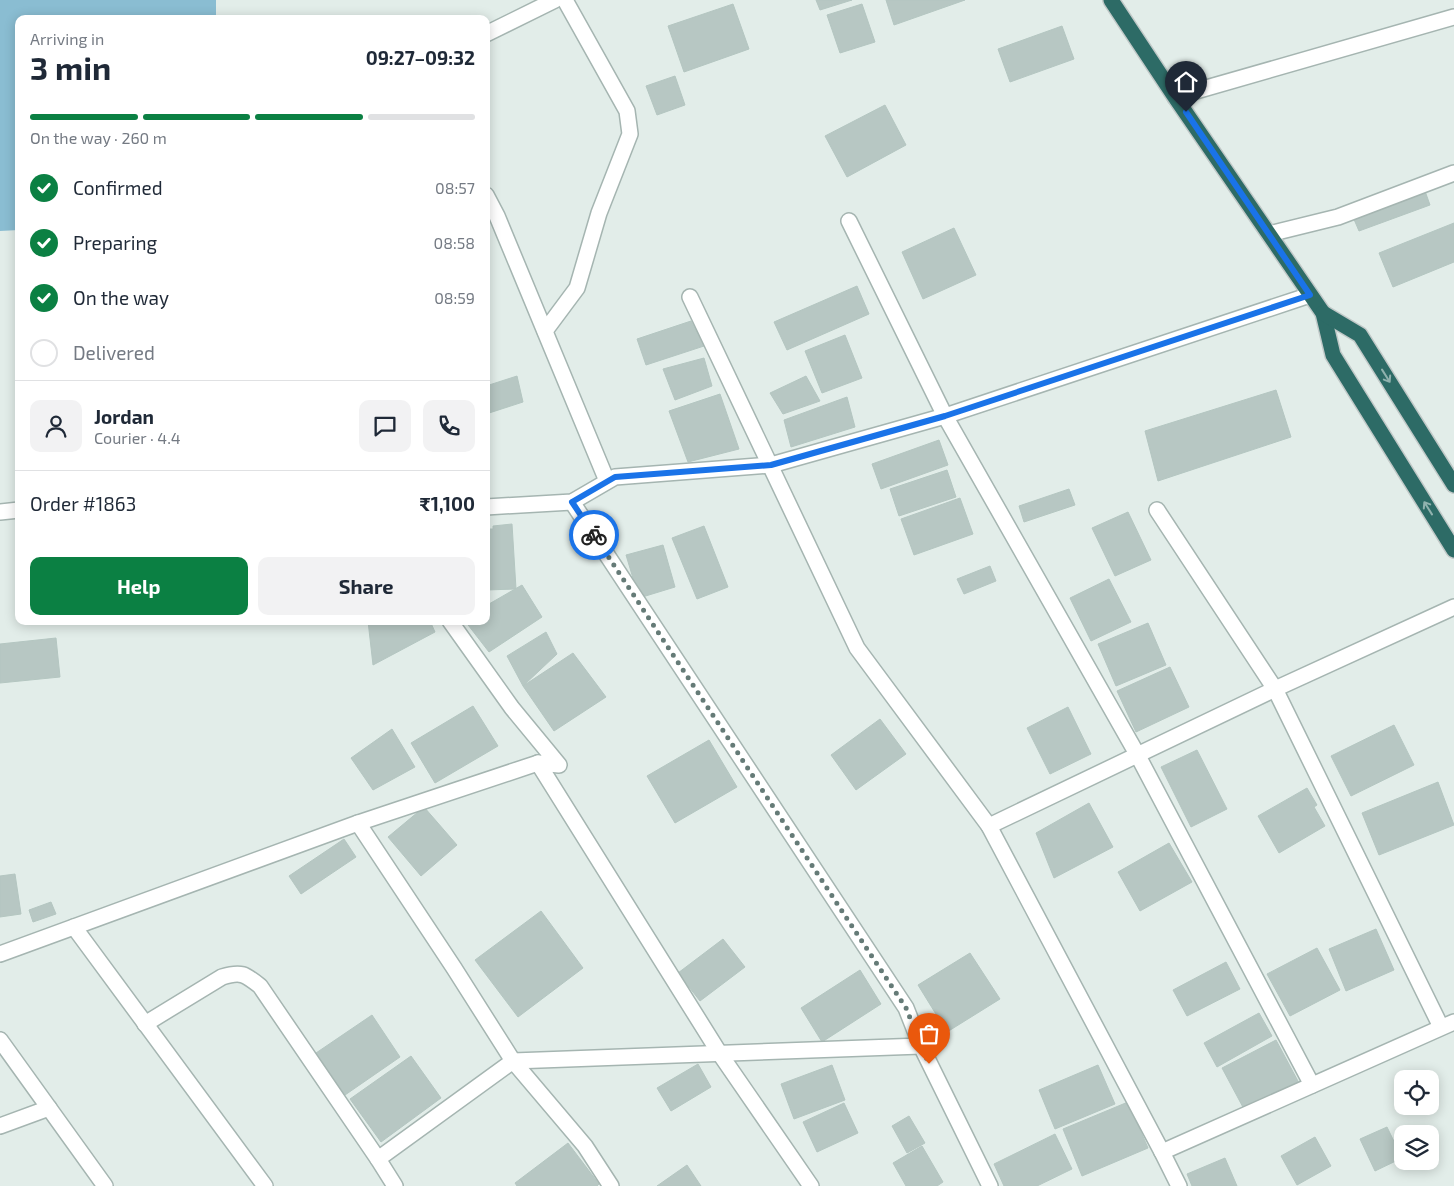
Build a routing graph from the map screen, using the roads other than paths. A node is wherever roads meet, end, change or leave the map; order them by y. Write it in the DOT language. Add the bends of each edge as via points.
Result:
graph roads {
  1 [pos="555,0"];
  2 [pos="564,0"];
  3 [pos="1112,0"];
  4 [pos="1454,17"];
  5 [pos="490,32"];
  6 [pos="1176,97"];
  7 [pos="1454,173"];
  8 [pos="490,203"];
  9 [pos="849,222"];
  10 [pos="1269,234"];
  11 [pos="1310,295"];
  12 [pos="690,298"];
  13 [pos="1323,313"];
  14 [pos="545,330"];
  15 [pos="945,416"];
  16 [pos="771,465"];
  17 [pos="1452,476"];
  18 [pos="607,481"];
  19 [pos="572,502"];
  20 [pos="490,507"];
  21 [pos="15,510"];
  22 [pos="1157,510"];
  23 [pos="0,512"];
  24 [pos="1454,550"];
  25 [pos="1454,607"];
  26 [pos="453,625"];
  27 [pos="1275,689"];
  28 [pos="1137,754"];
  29 [pos="538,763"];
  30 [pos="358,823"];
  31 [pos="989,826"];
  32 [pos="74,927"];
  33 [pos="0,954"];
  34 [pos="146,1024"];
  35 [pos="1448,1024"];
  36 [pos="0,1040"];
  37 [pos="920,1046"];
  38 [pos="720,1054"];
  39 [pos="513,1061"];
  40 [pos="1312,1085"];
  41 [pos="49,1108"];
  42 [pos="0,1126"];
  43 [pos="1162,1152"];
  44 [pos="378,1159"];
  45 [pos="106,1186"];
  46 [pos="265,1186"];
  47 [pos="396,1186"];
  48 [pos="611,1186"];
  49 [pos="811,1186"];
  50 [pos="990,1186"];
  51 [pos="1179,1186"];
  1 -- 5 [label="street"];
  2 -- 14 [label="street" via="627,112 630,134 599,212 577,288"];
  3 -- 6 [label="highway"];
  4 -- 6 [label="street"];
  6 -- 10 [label="highway"];
  7 -- 10 [label="street" via="1338,217"];
  8 -- 14 [label="street"];
  9 -- 15 [label="street"];
  10 -- 11 [label="highway"];
  11 -- 13 [label="highway"];
  11 -- 15 [label="street"];
  12 -- 16 [label="street"];
  13 -- 17 [label="highway, one-way" via="1360,335"];
  24 -- 13 [label="highway, one-way" via="1333,355"];
  14 -- 18 [label="street"];
  15 -- 16 [label="street"];
  15 -- 28 [label="street"];
  16 -- 18 [label="street" via="615,477"];
  16 -- 31 [label="street" via="857,648"];
  18 -- 19 [label="street"];
  19 -- 20 [label="street"];
  19 -- 37 [label="street" via="906,1008"];
  21 -- 23 [label="street"];
  22 -- 27 [label="street"];
  25 -- 27 [label="street"];
  26 -- 29 [label="street" via="512,708 559,765"];
  27 -- 28 [label="street"];
  27 -- 35 [label="street"];
  28 -- 31 [label="street"];
  28 -- 40 [label="street"];
  29 -- 30 [label="street"];
  29 -- 38 [label="street"];
  30 -- 32 [label="street"];
  30 -- 39 [label="street"];
  31 -- 43 [label="street"];
  32 -- 33 [label="street"];
  32 -- 34 [label="street"];
  34 -- 44 [label="street" via="222,977 235,973 246,975 260,986"];
  34 -- 46 [label="street"];
  35 -- 40 [label="street"];
  36 -- 41 [label="street"];
  37 -- 38 [label="street"];
  37 -- 50 [label="street"];
  38 -- 39 [label="street"];
  38 -- 49 [label="street"];
  39 -- 44 [label="street"];
  39 -- 48 [label="street" via="585,1146"];
  40 -- 43 [label="street"];
  41 -- 42 [label="street"];
  41 -- 45 [label="street"];
  43 -- 51 [label="street"];
  44 -- 47 [label="street"];
}
